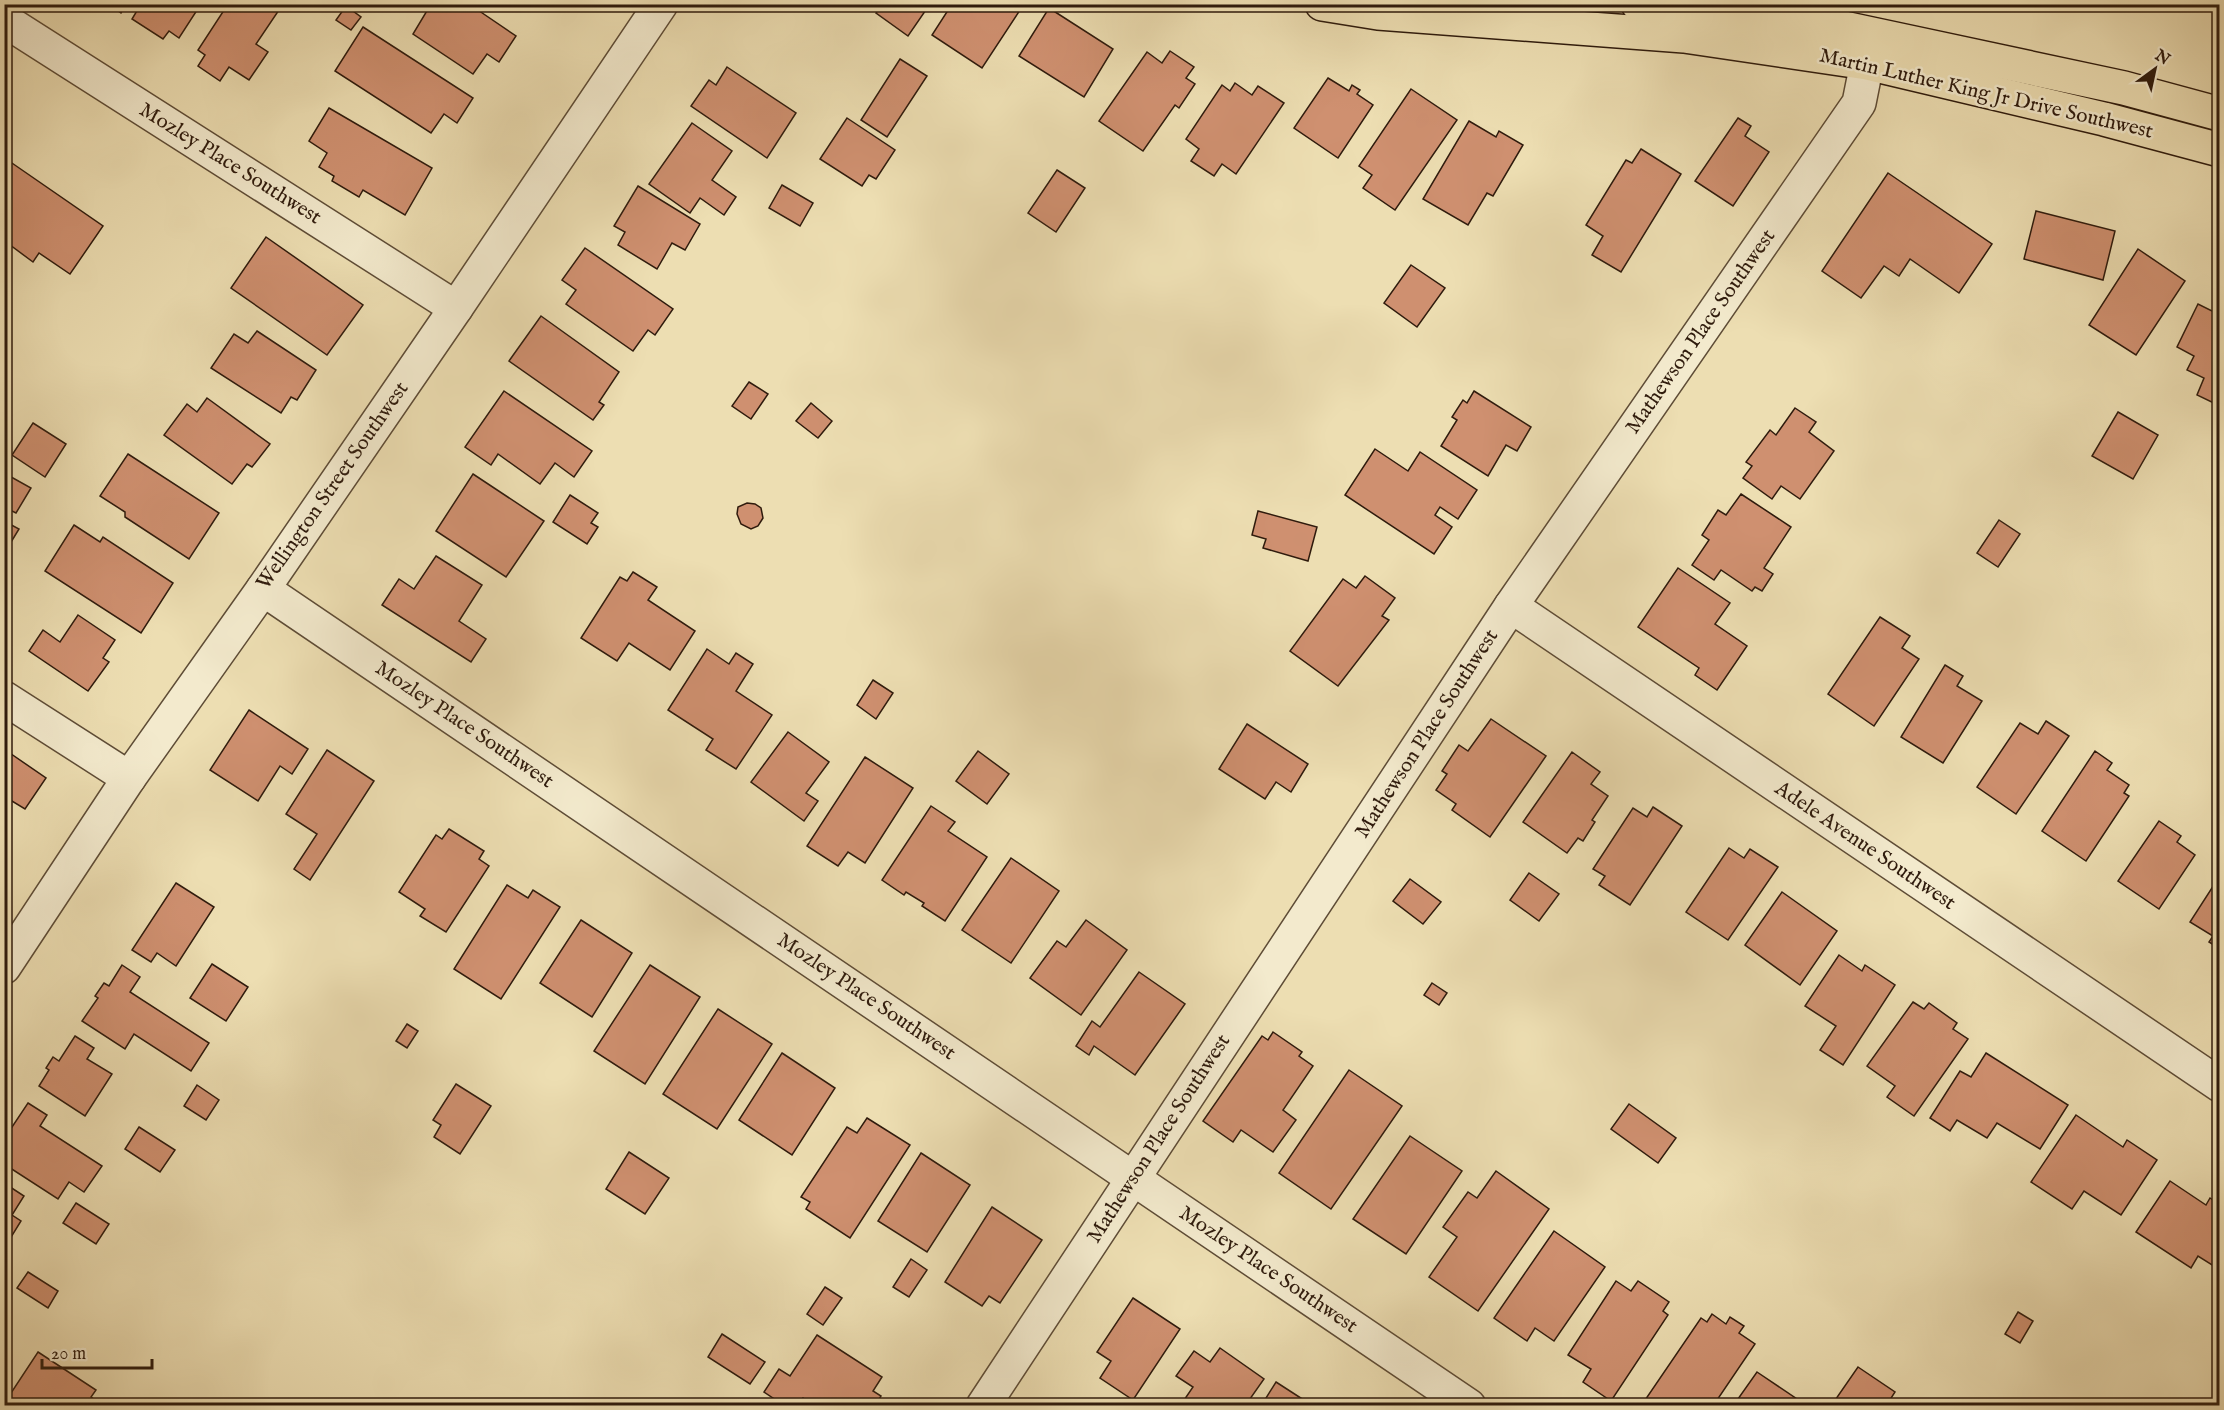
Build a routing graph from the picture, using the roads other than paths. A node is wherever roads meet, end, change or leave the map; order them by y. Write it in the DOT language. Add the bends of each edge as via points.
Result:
graph roads {
  1 [pos="661,4"];
  2 [pos="1322,4"];
  3 [pos="1638,4"];
  4 [pos="4,20"];
  5 [pos="1867,63"];
  6 [pos="2220,114"];
  7 [pos="2220,150"];
  8 [pos="456,308"];
  9 [pos="263,589"];
  10 [pos="1511,606"];
  11 [pos="4,698"];
  12 [pos="129,778"];
  13 [pos="4,968"];
  14 [pos="2220,1085"];
  15 [pos="1133,1178"];
  16 [pos="983,1406"];
  17 [pos="1469,1406"];
  1 -- 8 [label="street, Wellington Street Southwest"];
  2 -- 5 [label="main road, Martin Luther King Jr Drive Southwest" via="1378,13 1684,36"];
  3 -- 6 [label="main road, Martin Luther King Jr Drive Southwest" via="1839,27 2124,88"];
  4 -- 8 [label="street, Mozley Place Southwest"];
  5 -- 7 [label="main road, Martin Luther King Jr Drive Southwest"];
  5 -- 10 [label="street, Mathewson Place Southwest" via="1859,103"];
  8 -- 9 [label="street, Wellington Street Southwest"];
  9 -- 12 [label="street, Wellington Street Southwest"];
  9 -- 15 [label="street, Mozley Place Southwest"];
  10 -- 14 [label="street, Adele Avenue Southwest"];
  10 -- 15 [label="street, Mathewson Place Southwest"];
  11 -- 12 [label="street"];
  12 -- 13 [label="street, Wellington Street Southwest"];
  15 -- 16 [label="street, Mathewson Place Southwest"];
  15 -- 17 [label="street, Mozley Place Southwest"];
}
